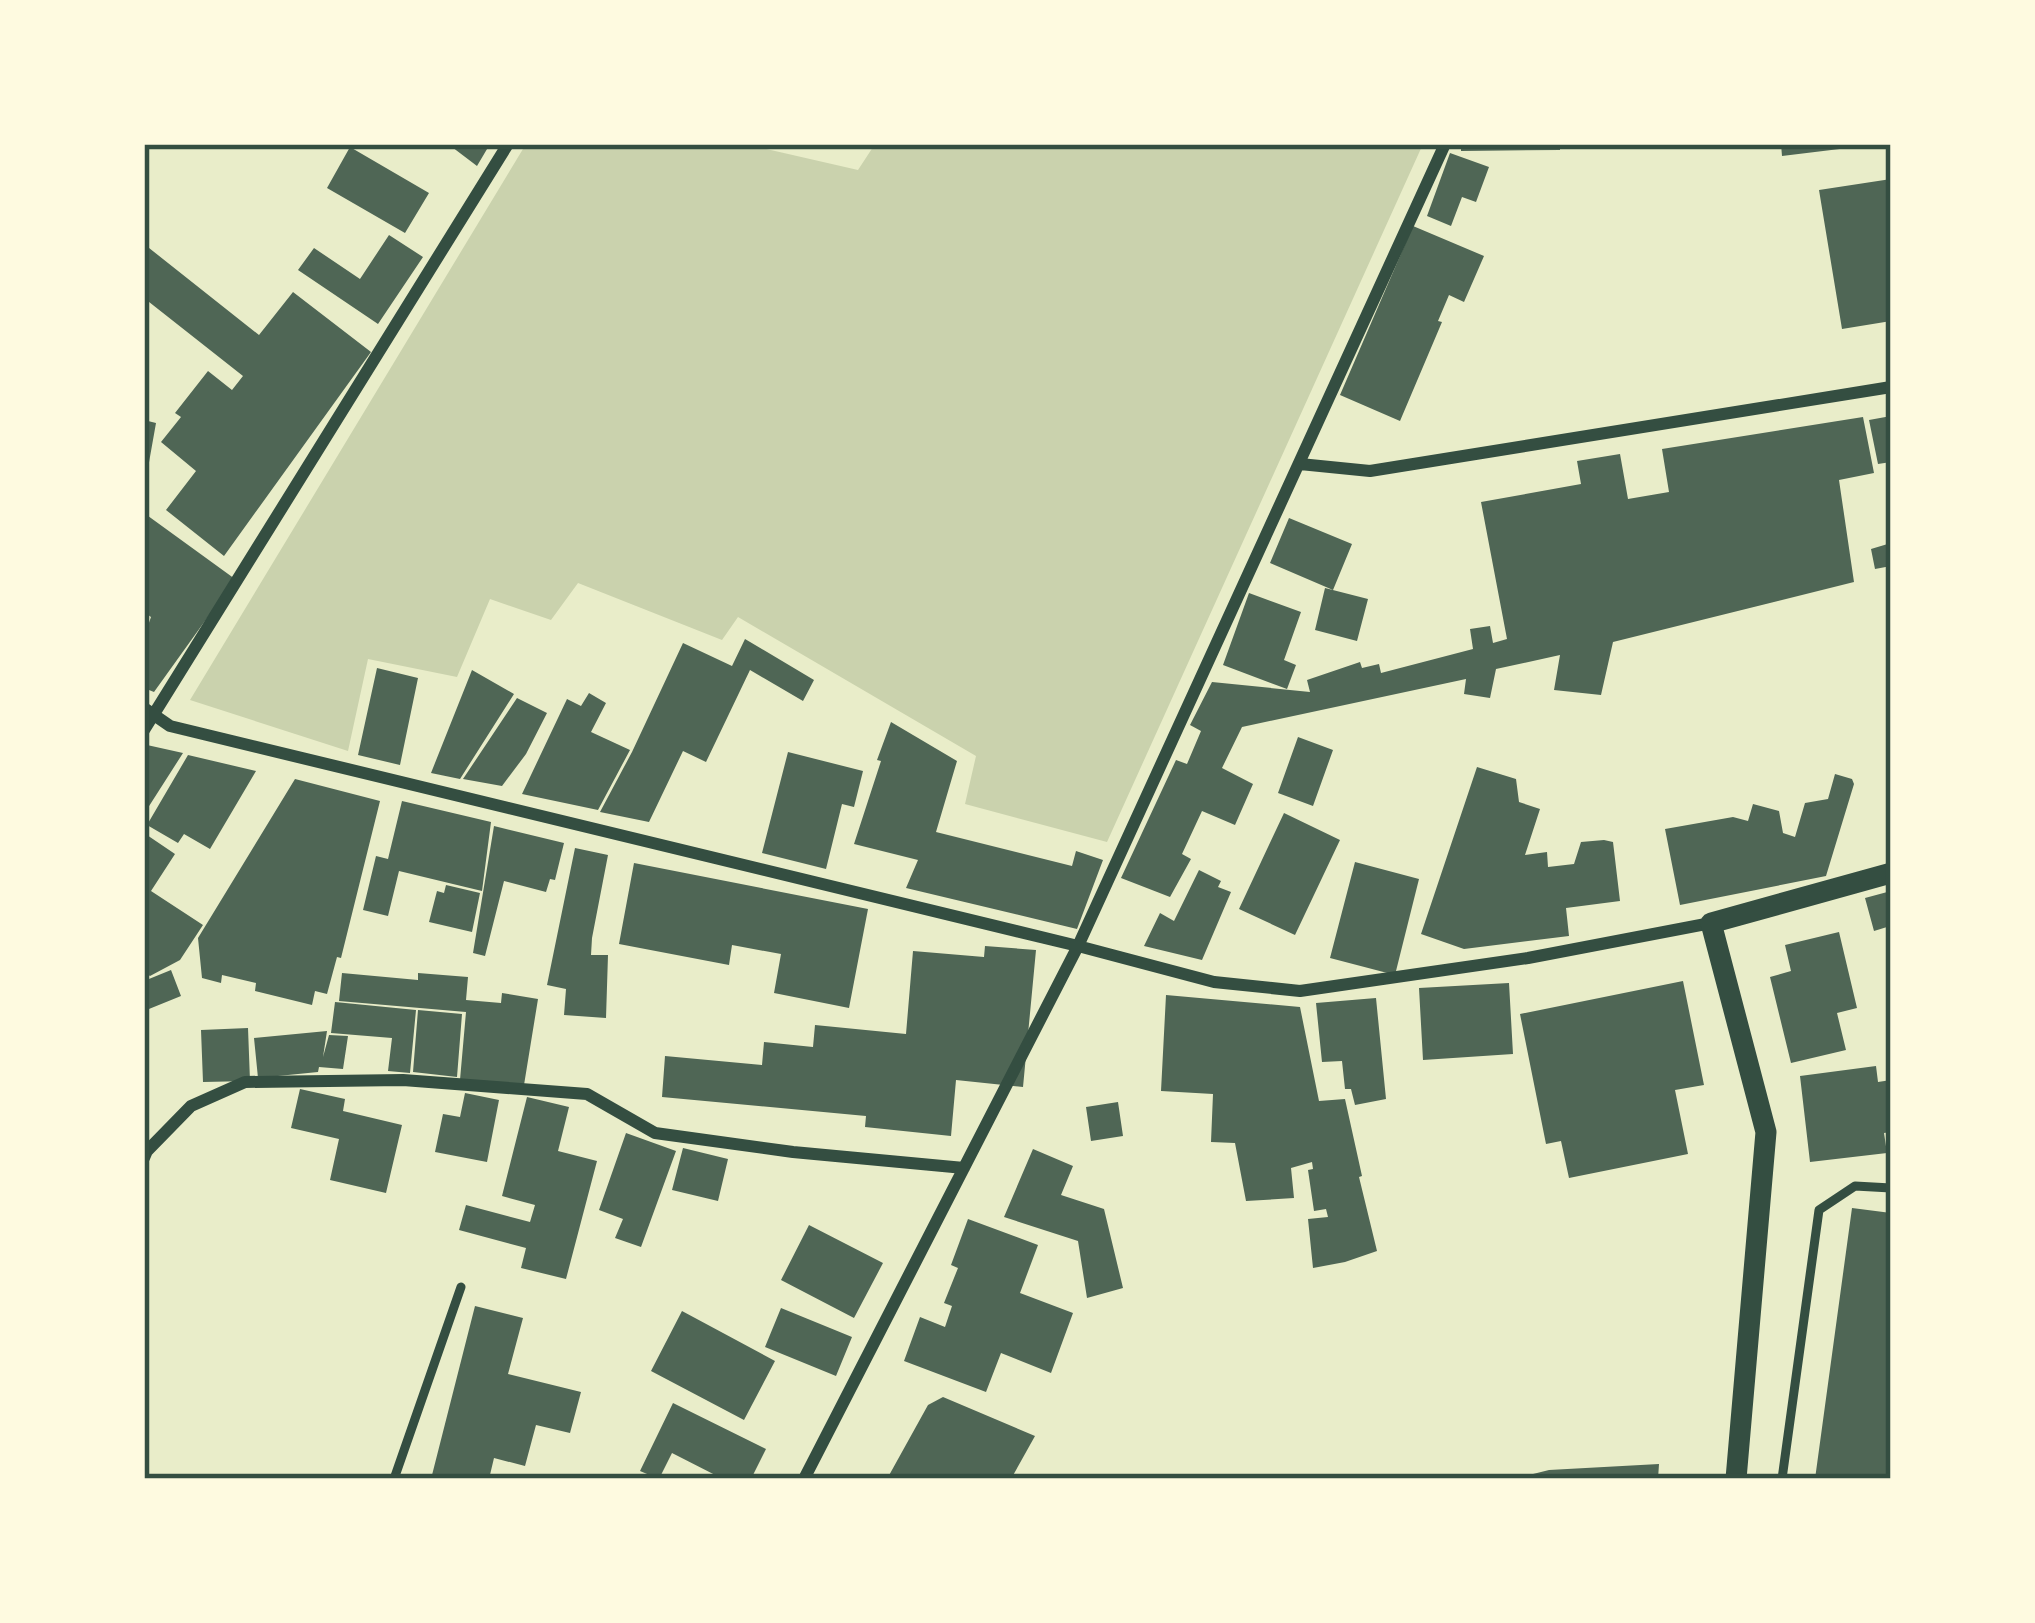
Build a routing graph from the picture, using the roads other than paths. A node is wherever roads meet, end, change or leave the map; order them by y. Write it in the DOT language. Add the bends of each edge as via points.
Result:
graph roads {
  1 [pos="508,144"];
  2 [pos="1444,144"];
  3 [pos="1891,387"];
  4 [pos="1300,464"];
  5 [pos="149,711"];
  6 [pos="144,730"];
  7 [pos="1891,873"];
  8 [pos="1711,922"];
  9 [pos="1078,946"];
  10 [pos="144,1158"];
  11 [pos="964,1168"];
  12 [pos="1891,1188"];
  13 [pos="461,1287"];
  14 [pos="394,1479"];
  15 [pos="804,1479"];
  16 [pos="1736,1479"];
  17 [pos="1782,1479"];
  1 -- 5 [label="street"];
  2 -- 4 [label="street"];
  3 -- 4 [label="street" via="1370,471"];
  4 -- 9 [label="street"];
  5 -- 6 [label="street"];
  5 -- 9 [label="street" via="170,726"];
  7 -- 8 [label="street"];
  8 -- 9 [label="street" via="1300,991 1214,982"];
  8 -- 16 [label="street" via="1766,1132"];
  9 -- 11 [label="street"];
  10 -- 11 [label="street" via="191,1106 245,1082 404,1080 586,1094 656,1133"];
  11 -- 15 [label="street"];
  12 -- 17 [label="lane" via="1855,1186 1819,1210"];
  13 -- 14 [label="lane"];
}
